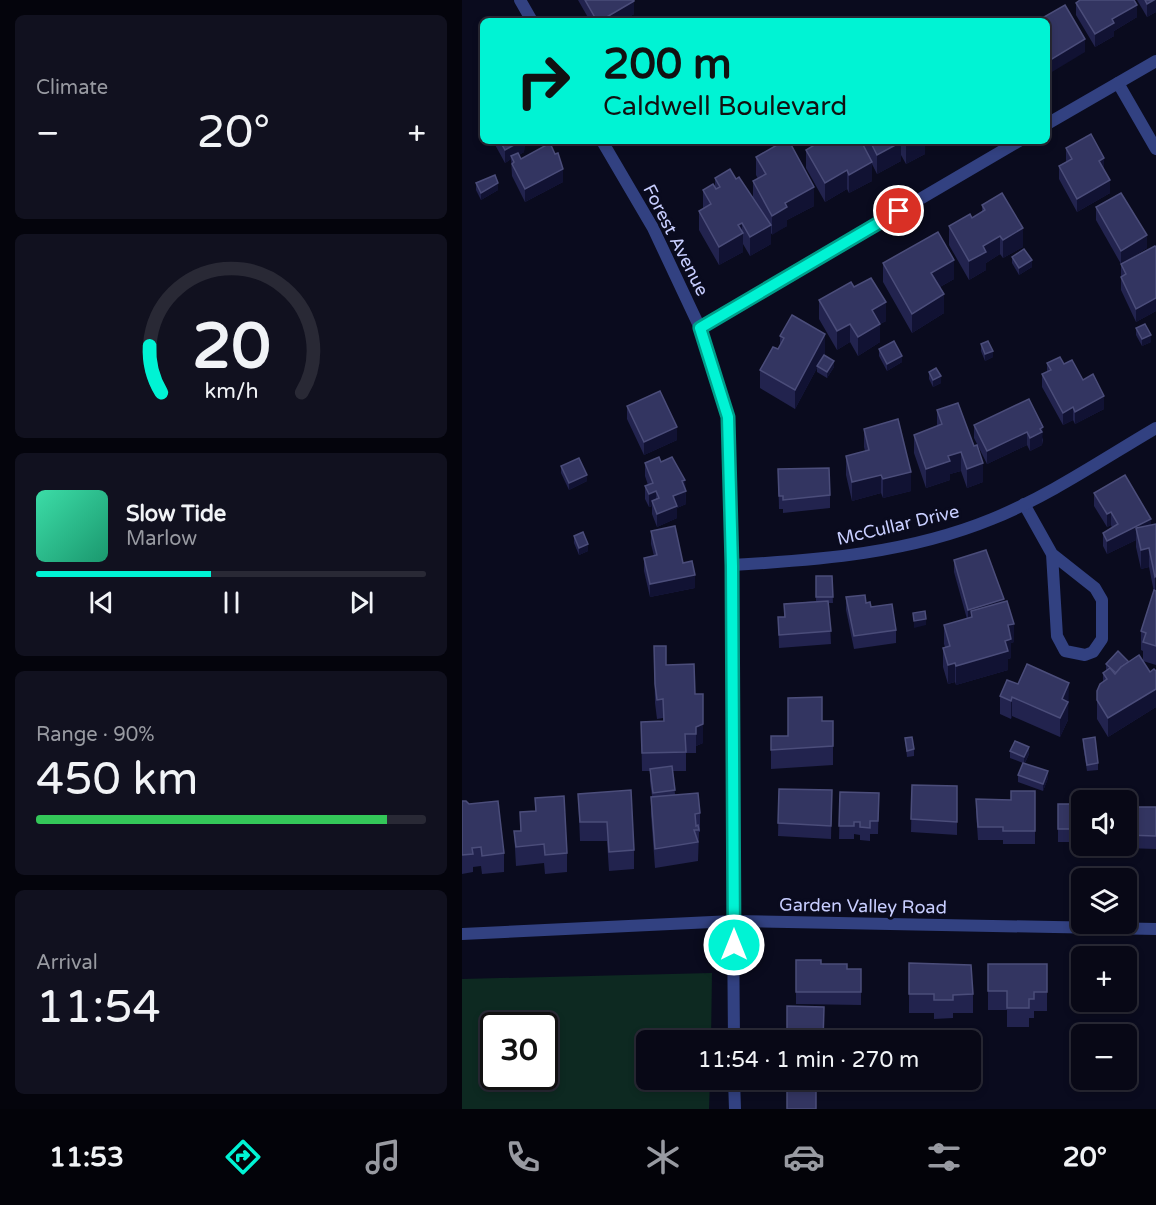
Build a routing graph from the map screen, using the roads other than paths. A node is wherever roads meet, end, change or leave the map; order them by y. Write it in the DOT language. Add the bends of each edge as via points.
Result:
graph roads {
  1 [pos="520,0"];
  2 [pos="530,18"];
  3 [pos="1156,61"];
  4 [pos="1118,83"];
  5 [pos="1050,122"];
  6 [pos="604,144"];
  7 [pos="1013,144"];
  8 [pos="1156,149"];
  9 [pos="700,328"];
  10 [pos="1156,428"];
  11 [pos="1023,504"];
  12 [pos="1052,554"];
  13 [pos="732,566"];
  14 [pos="734,921"];
  15 [pos="1156,929"];
  16 [pos="462,934"];
  17 [pos="734,1030"];
  18 [pos="734,1090"];
  19 [pos="735,1109"];
  1 -- 2 [label="street"];
  3 -- 4 [label="street"];
  4 -- 5 [label="street"];
  4 -- 8 [label="street"];
  6 -- 9 [label="street, Forest Avenue" via="653,228"];
  7 -- 9 [label="street"];
  9 -- 13 [label="street, Forest Avenue" via="728,417"];
  10 -- 11 [label="street, McCullar Drive"];
  11 -- 12 [label="street"];
  11 -- 13 [label="street, McCullar Drive" via="936,538 867,553"];
  12 -- 12 [label="street" via="1095,588 1102,600 1102,639 1085,656 1065,651 1057,636"];
  13 -- 14 [label="street, Forest Avenue"];
  14 -- 15 [label="street, Garden Valley Road"];
  14 -- 16 [label="street, Garden Valley Road"];
  14 -- 17 [label="street, Forest Avenue"];
  18 -- 19 [label="street"];
}
